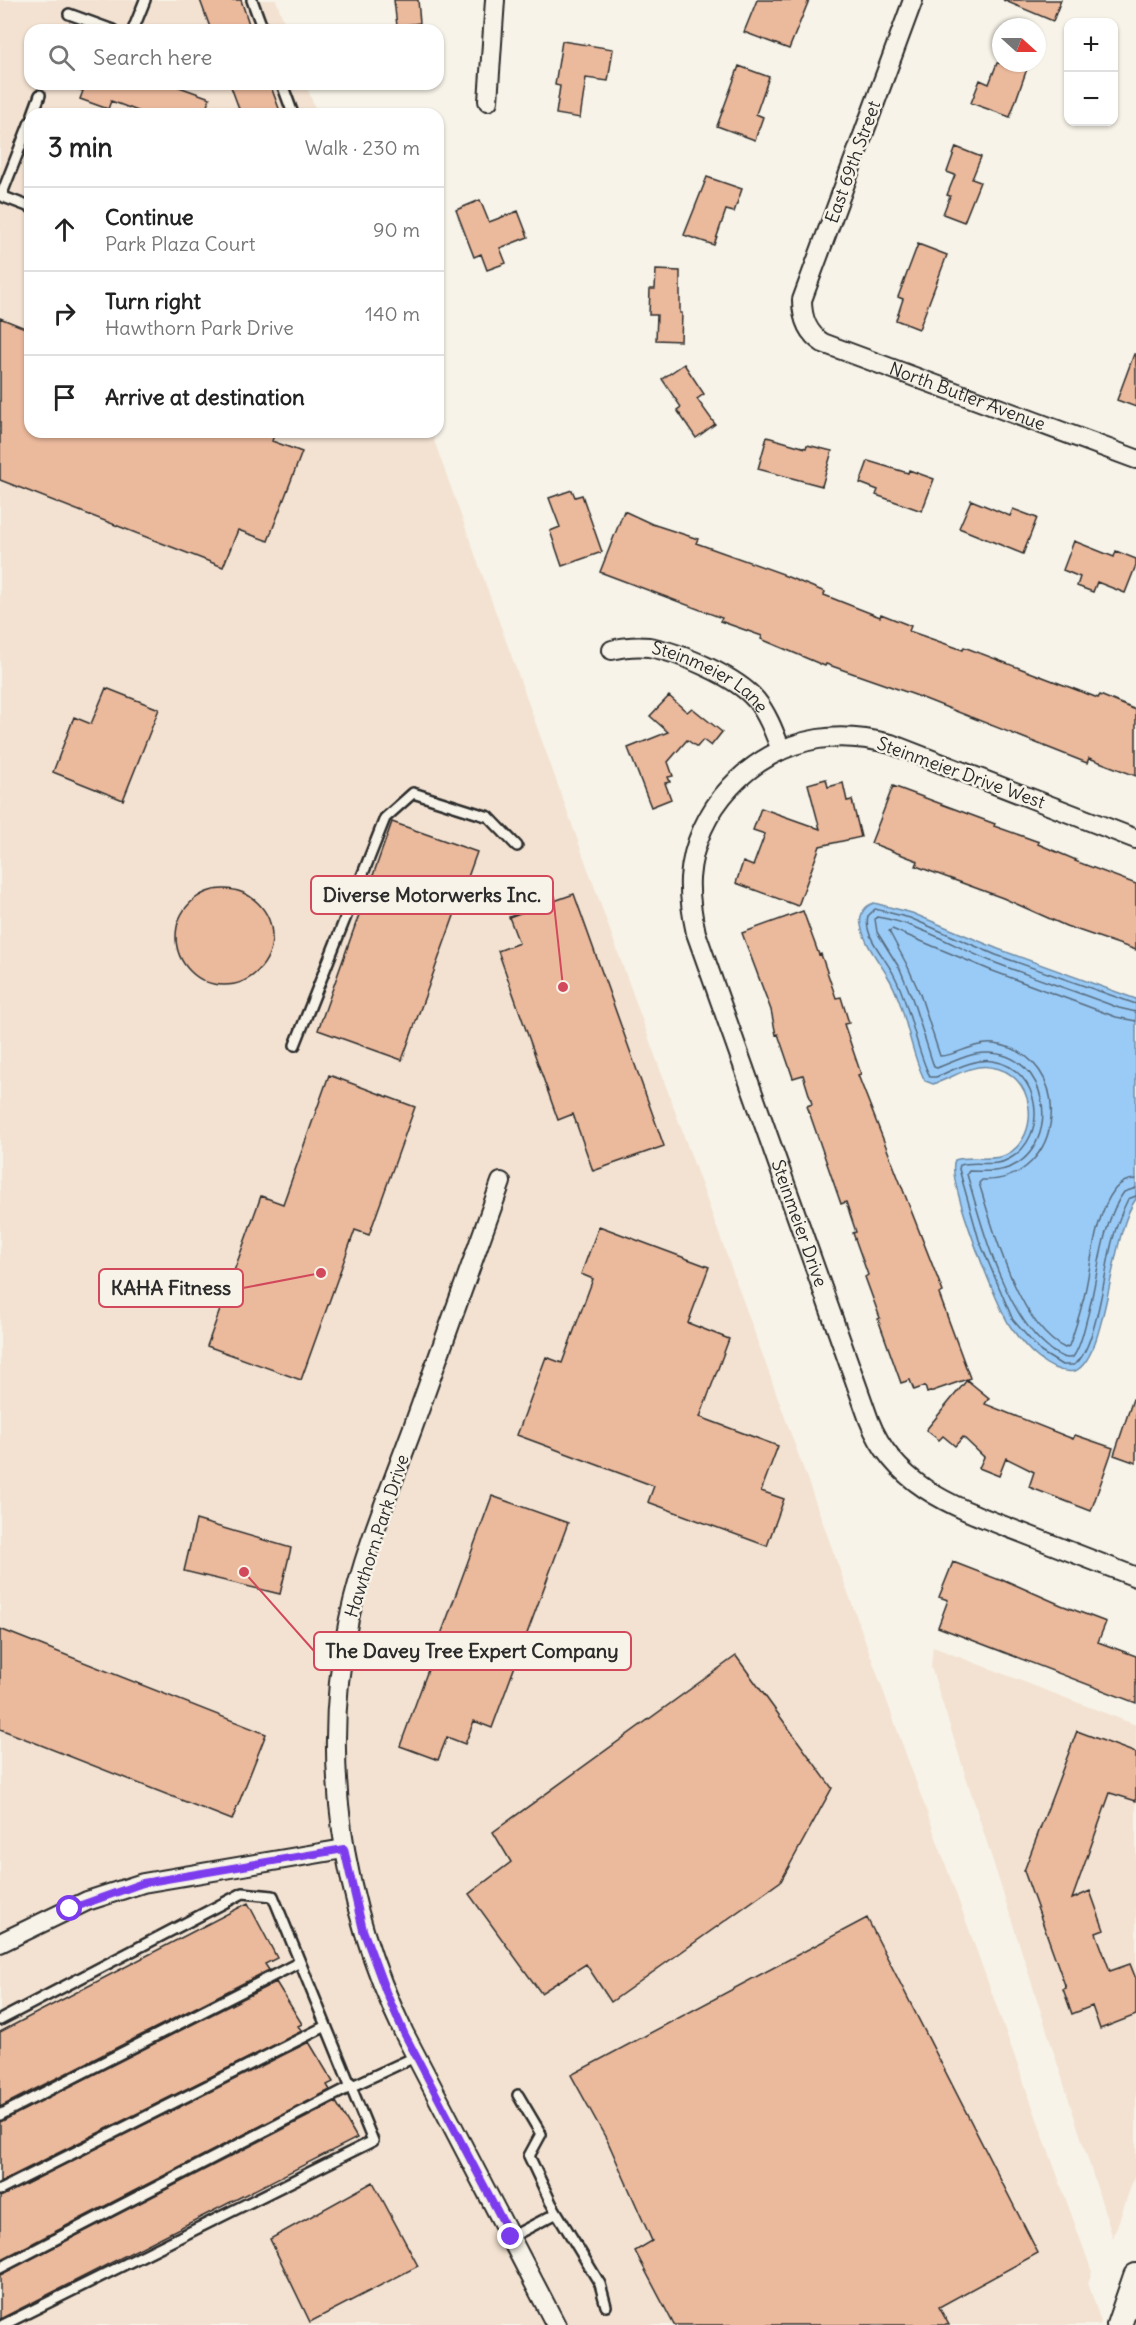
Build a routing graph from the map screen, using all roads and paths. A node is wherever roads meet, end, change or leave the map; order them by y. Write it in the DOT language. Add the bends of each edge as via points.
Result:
graph roads {
  1 [pos="145,0"];
  2 [pos="252,0"];
  3 [pos="495,0"];
  4 [pos="913,0"];
  5 [pos="69,14"];
  6 [pos="96,24"];
  7 [pos="135,24"];
  8 [pos="261,24"];
  9 [pos="284,90"];
  10 [pos="40,95"];
  11 [pos="488,101"];
  12 [pos="35,108"];
  13 [pos="291,108"];
  14 [pos="24,137"];
  15 [pos="24,205"];
  16 [pos="806,324"];
  17 [pos="1136,459"];
  18 [pos="612,650"];
  19 [pos="781,750"];
  20 [pos="1136,839"];
  21 [pos="517,846"];
  22 [pos="295,1045"];
  23 [pos="501,1182"];
  24 [pos="1136,1577"];
  25 [pos="344,1849"];
  26 [pos="0,1943"];
  27 [pos="300,1962"];
  28 [pos="0,2020"];
  29 [pos="326,2026"];
  30 [pos="417,2056"];
  31 [pos="350,2087"];
  32 [pos="518,2095"];
  33 [pos="0,2115"];
  34 [pos="0,2190"];
  35 [pos="557,2213"];
  36 [pos="511,2237"];
  37 [pos="0,2268"];
  38 [pos="1136,2276"];
  39 [pos="606,2306"];
  40 [pos="3,2325"];
  41 [pos="556,2325"];
  42 [pos="1119,2325"];
  1 -- 7 [label="lane"];
  2 -- 8 [label="lane"];
  3 -- 11 [label="street"];
  4 -- 16 [label="street, East 69th Street" via="802,300"];
  5 -- 6 [label="lane"];
  9 -- 13 [label="lane"];
  10 -- 12 [label="lane"];
  14 -- 15 [label="lane" via="1,196"];
  16 -- 17 [label="street, North Butler Avenue" via="823,343"];
  18 -- 19 [label="street, Steinmeier Lane" via="650,648 732,680 767,715"];
  19 -- 20 [label="street, Steinmeier Drive West" via="835,737 891,744"];
  19 -- 24 [label="street, Steinmeier Drive" via="739,777 715,806 698,840 690,877 690,905 696,933 872,1428 899,1467 944,1502"];
  21 -- 22 [label="lane" via="489,817 413,793 385,818"];
  23 -- 25 [label="street, Hawthorn Park Drive" via="373,1537 350,1617 337,1721 336,1787"];
  25 -- 26 [label="street" via="143,1883 87,1901"];
  25 -- 30 [label="street, Hawthorn Park Drive" via="373,1962"];
  27 -- 28 [label="lane" via="273,1896 243,1893"];
  27 -- 29 [label="lane"];
  27 -- 33 [label="lane"];
  29 -- 31 [label="lane"];
  29 -- 34 [label="lane"];
  30 -- 31 [label="lane"];
  30 -- 36 [label="street, Hawthorn Park Drive"];
  31 -- 37 [label="lane"];
  31 -- 40 [label="lane" via="373,2141"];
  32 -- 35 [label="lane" via="541,2134 529,2156"];
  35 -- 36 [label="lane"];
  35 -- 39 [label="lane" via="600,2284"];
  36 -- 41 [label="street, Hawthorn Park Drive"];
  38 -- 42 [label="main road"];
}
